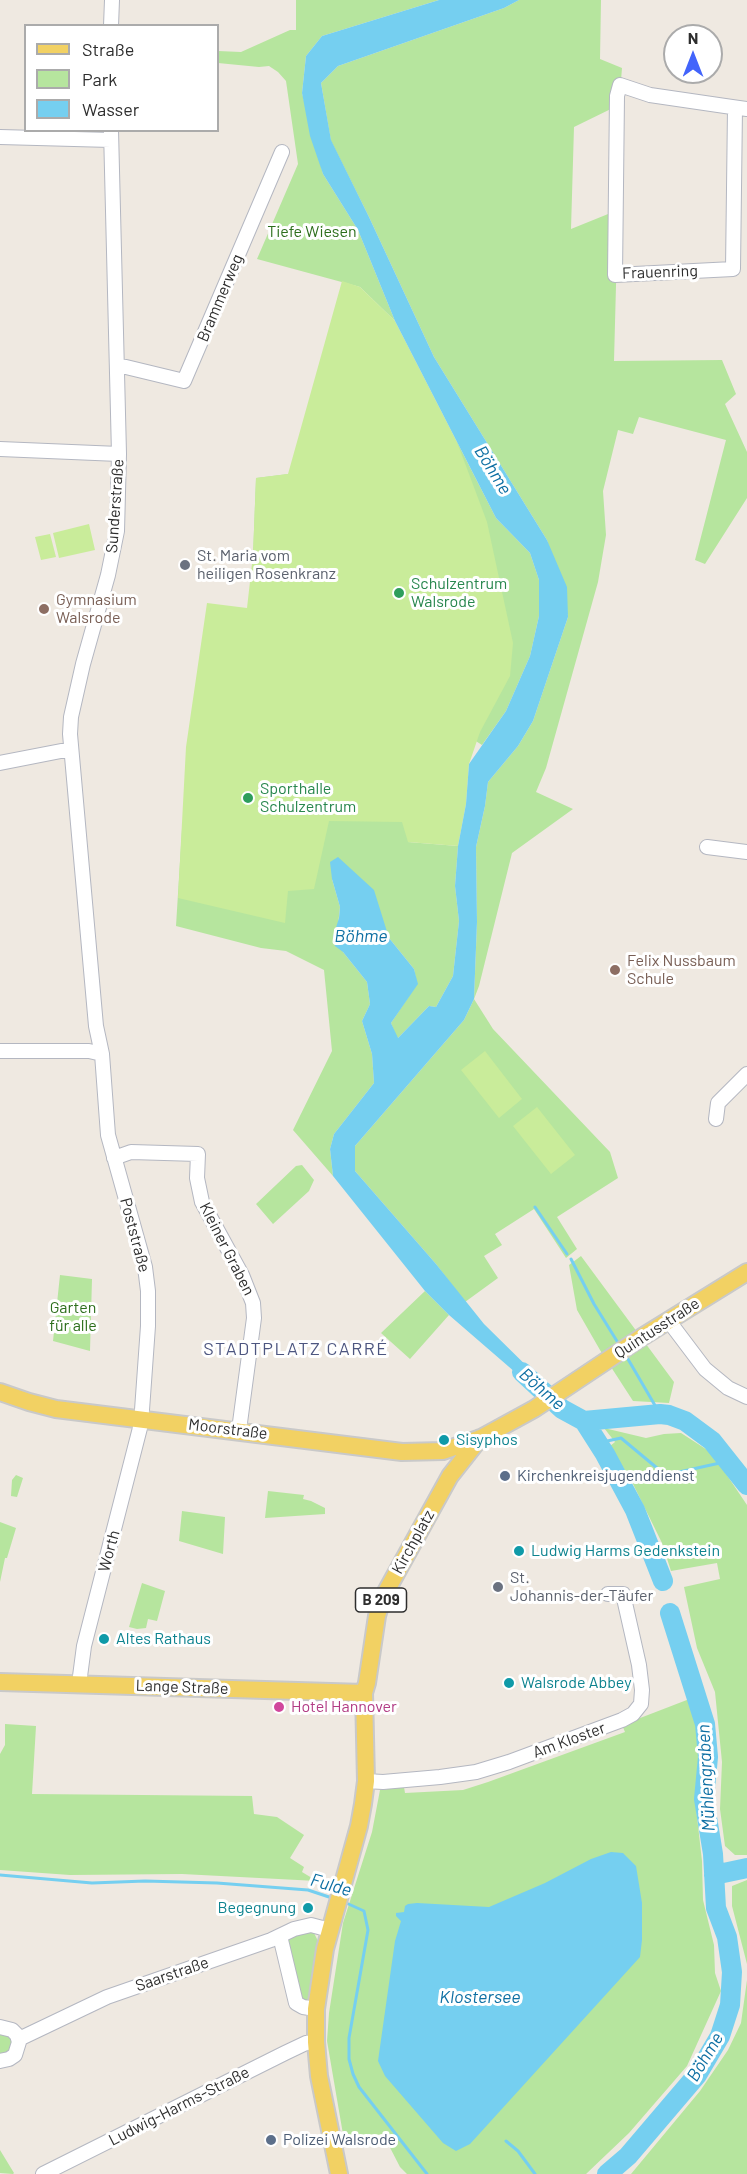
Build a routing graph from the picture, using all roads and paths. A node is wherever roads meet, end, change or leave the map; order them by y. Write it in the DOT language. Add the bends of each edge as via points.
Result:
graph roads {
  1 [pos="112,0"];
  2 [pos="111,24"];
  3 [pos="741,108"];
  4 [pos="111,135"];
  5 [pos="0,137"];
  6 [pos="282,152"];
  7 [pos="117,366"];
  8 [pos="0,449"];
  9 [pos="119,454"];
  10 [pos="71,751"];
  11 [pos="0,763"];
  12 [pos="707,847"];
  13 [pos="747,852"];
  14 [pos="0,1051"];
  15 [pos="102,1054"];
  16 [pos="747,1074"];
  17 [pos="716,1119"];
  18 [pos="114,1158"];
  19 [pos="747,1272"];
  20 [pos="668,1320"];
  21 [pos="0,1392"];
  22 [pos="747,1397"];
  23 [pos="142,1418"];
  24 [pos="239,1430"];
  25 [pos="481,1438"];
  26 [pos="450,1449"];
  27 [pos="453,1470"];
  28 [pos="608,1594"];
  29 [pos="0,1682"];
  30 [pos="79,1684"];
  31 [pos="364,1692"];
  32 [pos="366,1781"];
  33 [pos="330,1930"];
  34 [pos="280,1936"];
  35 [pos="316,2009"];
  36 [pos="0,2027"];
  37 [pos="19,2039"];
  38 [pos="316,2042"];
  39 [pos="0,2061"];
  40 [pos="43,2174"];
  41 [pos="339,2174"];
  1 -- 2 [label="street"];
  3 -- 3 [label="street, Frauenring" via="650,95 620,85 615,275 733,269"];
  4 -- 5 [label="street"];
  4 -- 7 [label="street, Sunderstraße"];
  6 -- 7 [label="street, Brammerweg" via="184,381"];
  7 -- 9 [label="street, Sunderstraße"];
  8 -- 9 [label="street"];
  9 -- 10 [label="street, Sunderstraße" via="117,531 71,717"];
  10 -- 11 [label="street"];
  10 -- 15 [label="street, Sunderstraße" via="96,1026"];
  12 -- 13 [label="street"];
  14 -- 15 [label="street"];
  15 -- 18 [label="street, Poststraße" via="108,1135"];
  16 -- 17 [label="street" via="718,1103"];
  18 -- 23 [label="street, Poststraße" via="147,1278"];
  18 -- 24 [label="street, Kleiner Graben" via="131,1152 198,1154 196,1178 202,1202 254,1303"];
  19 -- 20 [label="main road, Quintusstraße / B 209"];
  20 -- 22 [label="street" via="705,1369 728,1388"];
  20 -- 25 [label="main road, Quintusstraße / B 209" via="544,1403"];
  21 -- 23 [label="main road, Moorstraße / B 209" via="56,1408"];
  23 -- 24 [label="main road, Moorstraße / B 209"];
  23 -- 30 [label="street, Worth" via="84,1646"];
  24 -- 26 [label="main road, Moorstraße / B 209" via="402,1452"];
  25 -- 26 [label="main road, B 209"];
  25 -- 27 [label="main road, Kirchplatz / B 209"];
  26 -- 27 [label="main road"];
  27 -- 31 [label="main road, Kirchplatz / B 209" via="382,1599"];
  28 -- 32 [label="street, Am Kloster" via="623,1594 639,1665 641,1704 633,1714 476,1772"];
  29 -- 30 [label="main road, Lange Straße"];
  30 -- 31 [label="main road, Lange Straße"];
  31 -- 32 [label="main road, Kirchplatz"];
  32 -- 33 [label="main road, Kirchplatz" via="359,1827"];
  33 -- 34 [label="street, Saarstraße" via="311,1925"];
  33 -- 35 [label="main road, Kirchplatz"];
  34 -- 35 [label="street" via="296,2003"];
  34 -- 37 [label="street, Saarstraße" via="107,1997"];
  35 -- 38 [label="main road, Kirchplatz"];
  36 -- 37 [label="street" via="12,2030"];
  37 -- 39 [label="street" via="15,2055"];
  38 -- 40 [label="street, Ludwig-Harms-Straße" via="285,2053"];
  38 -- 41 [label="main road, Kirchplatz"];
}
